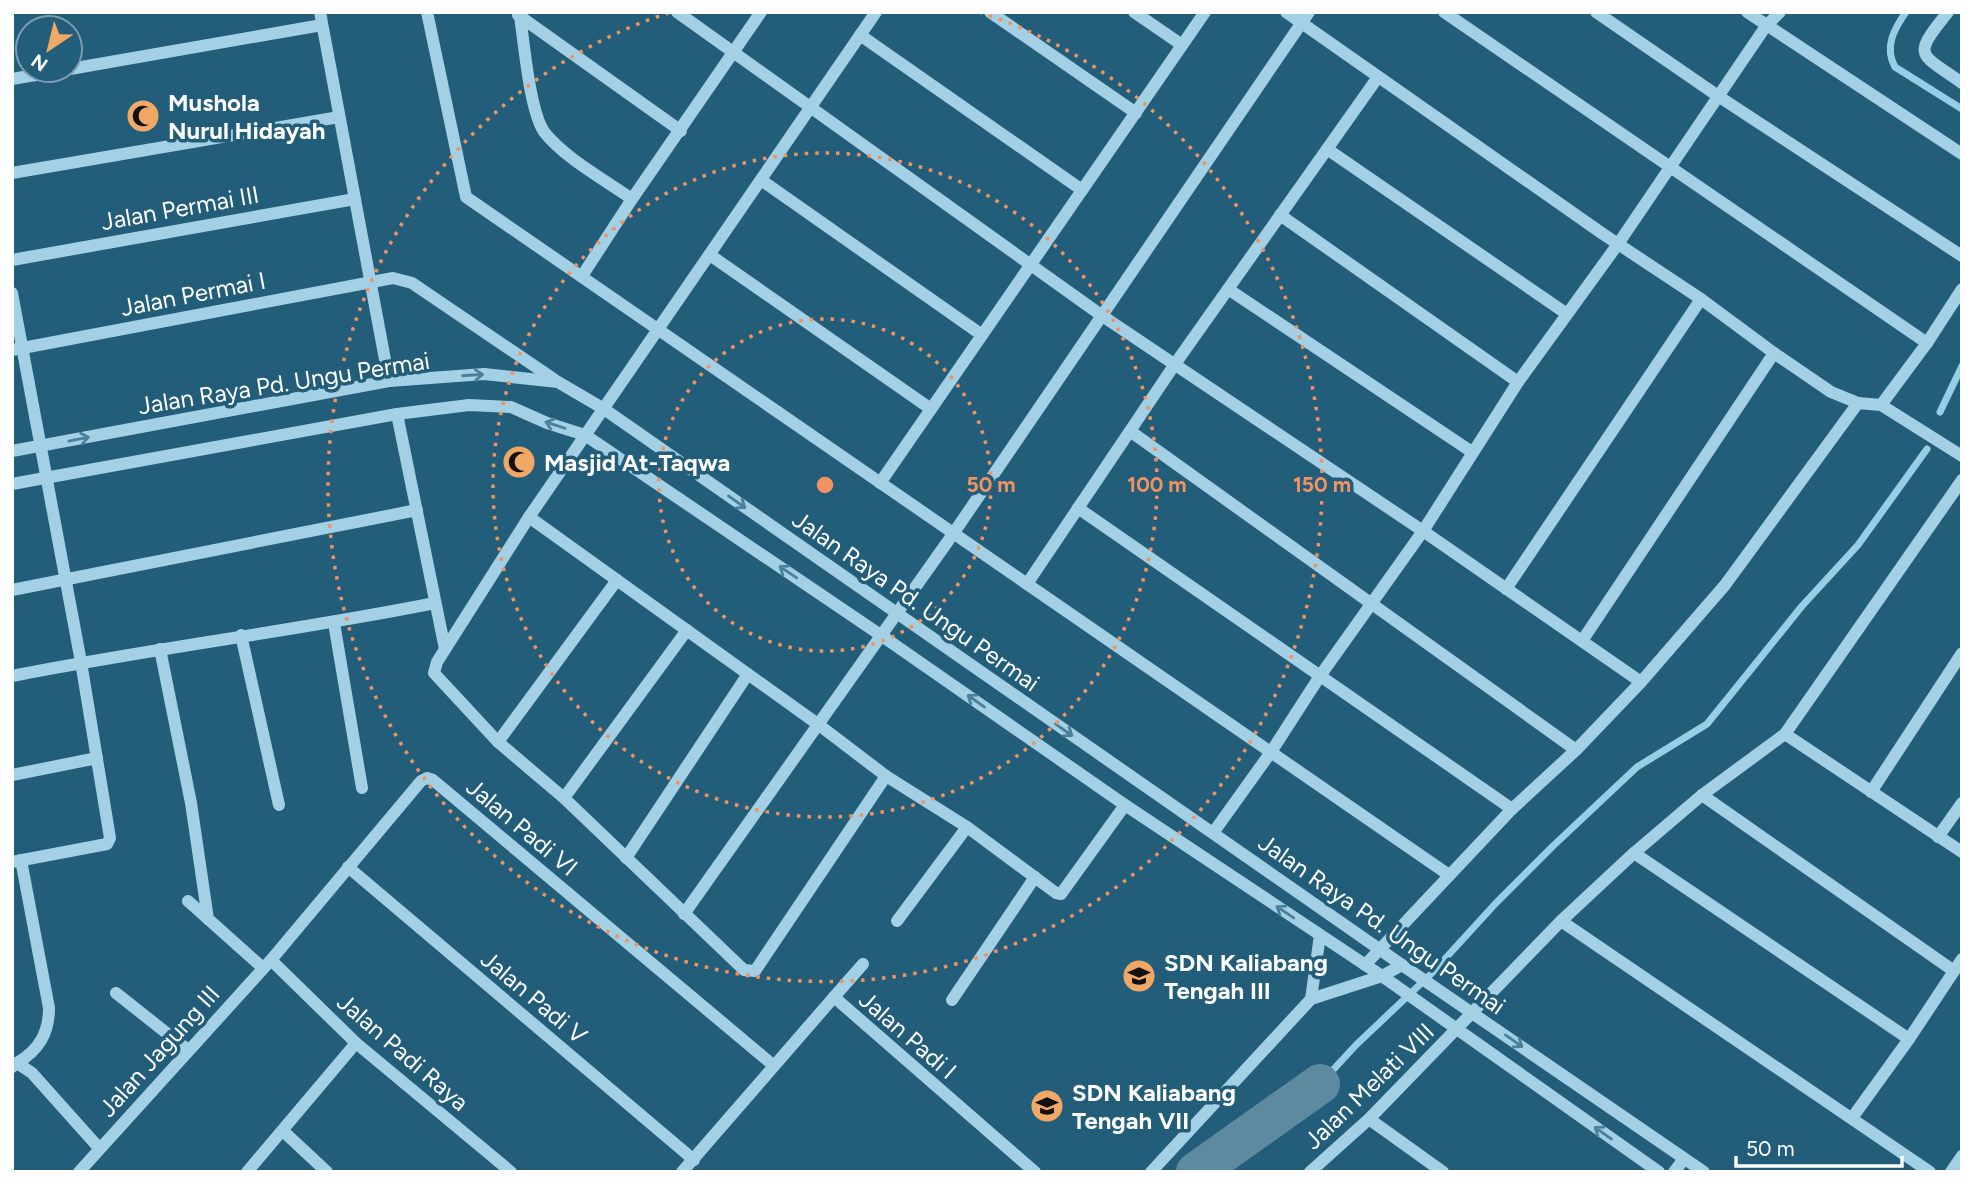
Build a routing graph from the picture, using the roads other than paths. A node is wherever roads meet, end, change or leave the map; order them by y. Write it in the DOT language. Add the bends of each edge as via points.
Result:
graph roads {
  1 [pos="427,12"];
  2 [pos="677,12"];
  3 [pos="761,12"];
  4 [pos="876,12"];
  5 [pos="990,12"];
  6 [pos="1134,12"];
  7 [pos="1205,12"];
  8 [pos="1286,12"];
  9 [pos="1444,12"];
  10 [pos="1596,12"];
  11 [pos="1747,12"];
  12 [pos="1780,12"];
  13 [pos="1948,12"];
  14 [pos="517,14"];
  15 [pos="1305,18"];
  16 [pos="321,19"];
  17 [pos="1766,26"];
  18 [pos="860,35"];
  19 [pos="1182,45"];
  20 [pos="733,54"];
  21 [pos="84,67"];
  22 [pos="1378,77"];
  23 [pos="1962,83"];
  24 [pos="1718,96"];
  25 [pos="811,107"];
  26 [pos="1136,113"];
  27 [pos="339,117"];
  28 [pos="681,131"];
  29 [pos="1327,149"];
  30 [pos="1962,154"];
  31 [pos="1671,167"];
  32 [pos="12,173"];
  33 [pos="761,180"];
  34 [pos="1082,190"];
  35 [pos="355,198"];
  36 [pos="632,199"];
  37 [pos="1280,215"];
  38 [pos="1618,244"];
  39 [pos="710,254"];
  40 [pos="1962,256"];
  41 [pos="12,260"];
  42 [pos="1031,265"];
  43 [pos="582,276"];
  44 [pos="372,282"];
  45 [pos="1228,289"];
  46 [pos="1962,289"];
  47 [pos="12,293"];
  48 [pos="1701,299"];
  49 [pos="1567,314"];
  50 [pos="1101,315"];
  51 [pos="658,330"];
  52 [pos="982,335"];
  53 [pos="1927,343"];
  54 [pos="17,349"];
  55 [pos="1774,353"];
  56 [pos="1175,364"];
  57 [pos="389,381"];
  58 [pos="558,382"];
  59 [pos="1518,382"];
  60 [pos="1858,402"];
  61 [pos="1881,405"];
  62 [pos="604,409"];
  63 [pos="932,409"];
  64 [pos="397,414"];
  65 [pos="1130,431"];
  66 [pos="586,435"];
  67 [pos="41,446"];
  68 [pos="12,451"];
  69 [pos="1472,452"];
  70 [pos="1962,456"];
  71 [pos="46,477"];
  72 [pos="1962,480"];
  73 [pos="880,483"];
  74 [pos="12,484"];
  75 [pos="1078,508"];
  76 [pos="417,510"];
  77 [pos="529,517"];
  78 [pos="1423,531"];
  79 [pos="954,534"];
  80 [pos="66,580"];
  81 [pos="617,580"];
  82 [pos="1027,584"];
  83 [pos="1506,589"];
  84 [pos="12,590"];
  85 [pos="435,603"];
  86 [pos="1372,604"];
  87 [pos="897,614"];
  88 [pos="334,623"];
  89 [pos="687,630"];
  90 [pos="241,635"];
  91 [pos="882,636"];
  92 [pos="1582,641"];
  93 [pos="160,649"];
  94 [pos="445,649"];
  95 [pos="1962,653"];
  96 [pos="82,662"];
  97 [pos="748,674"];
  98 [pos="12,676"];
  99 [pos="1320,676"];
  100 [pos="1641,682"];
  101 [pos="819,725"];
  102 [pos="1785,734"];
  103 [pos="498,742"];
  104 [pos="1576,750"];
  105 [pos="1271,752"];
  106 [pos="97,758"];
  107 [pos="12,775"];
  108 [pos="886,776"];
  109 [pos="362,788"];
  110 [pos="1871,792"];
  111 [pos="1702,795"];
  112 [pos="564,798"];
  113 [pos="1962,803"];
  114 [pos="279,805"];
  115 [pos="1125,805"];
  116 [pos="1512,809"];
  117 [pos="967,827"];
  118 [pos="1213,833"];
  119 [pos="1938,837"];
  120 [pos="1962,852"];
  121 [pos="1634,853"];
  122 [pos="626,858"];
  123 [pos="17,861"];
  124 [pos="348,867"];
  125 [pos="1449,875"];
  126 [pos="1034,877"];
  127 [pos="188,901"];
  128 [pos="684,914"];
  129 [pos="208,919"];
  130 [pos="897,921"];
  131 [pos="1561,921"];
  132 [pos="1320,935"];
  133 [pos="1381,949"];
  134 [pos="1962,959"];
  135 [pos="267,964"];
  136 [pos="863,964"];
  137 [pos="1365,965"];
  138 [pos="1402,965"];
  139 [pos="1954,971"];
  140 [pos="1382,976"];
  141 [pos="117,993"];
  142 [pos="834,997"];
  143 [pos="1311,999"];
  144 [pos="952,1000"];
  145 [pos="1472,1012"];
  146 [pos="1456,1030"];
  147 [pos="1909,1039"];
  148 [pos="356,1043"];
  149 [pos="188,1051"];
  150 [pos="15,1065"];
  151 [pos="773,1065"];
  152 [pos="1852,1118"];
  153 [pos="1368,1119"];
  154 [pos="283,1131"];
  155 [pos="99,1148"];
  156 [pos="1962,1156"];
  157 [pos="1684,1159"];
  158 [pos="694,1160"];
  159 [pos="79,1172"];
  160 [pos="247,1172"];
  161 [pos="327,1172"];
  162 [pos="511,1172"];
  163 [pos="682,1172"];
  164 [pos="1035,1172"];
  165 [pos="1151,1172"];
  166 [pos="1310,1172"];
  167 [pos="1443,1172"];
  168 [pos="1659,1172"];
  169 [pos="1674,1172"];
  170 [pos="1704,1172"];
  171 [pos="1930,1172"];
  172 [pos="1951,1172"];
  1 -- 43 [label="street" via="466,197"];
  2 -- 20 [label="street"];
  3 -- 20 [label="street"];
  4 -- 18 [label="street"];
  5 -- 26 [label="street"];
  6 -- 19 [label="street"];
  7 -- 19 [label="street"];
  8 -- 15 [label="street"];
  9 -- 31 [label="street"];
  10 -- 24 [label="street"];
  11 -- 17 [label="street"];
  12 -- 17 [label="street"];
  13 -- 23 [label="street" via="1925,40 1924,50 1927,58"];
  14 -- 28 [label="street"];
  14 -- 36 [label="street" via="534,108 543,131"];
  15 -- 22 [label="street"];
  15 -- 50 [label="street"];
  16 -- 21 [label="street"];
  16 -- 27 [label="street"];
  17 -- 24 [label="street"];
  17 -- 30 [label="street"];
  18 -- 25 [label="street"];
  18 -- 34 [label="street"];
  19 -- 26 [label="street"];
  20 -- 25 [label="street"];
  20 -- 28 [label="street"];
  22 -- 29 [label="street"];
  22 -- 38 [label="street"];
  24 -- 31 [label="street"];
  24 -- 40 [label="street"];
  25 -- 33 [label="street"];
  25 -- 42 [label="street"];
  26 -- 34 [label="street"];
  27 -- 32 [label="street"];
  27 -- 35 [label="street"];
  28 -- 36 [label="street"];
  29 -- 37 [label="street"];
  29 -- 49 [label="street"];
  31 -- 38 [label="street"];
  31 -- 53 [label="street"];
  33 -- 39 [label="street"];
  33 -- 52 [label="street"];
  34 -- 42 [label="street"];
  35 -- 41 [label="street, Jalan Permai III"];
  35 -- 44 [label="street"];
  36 -- 43 [label="street"];
  37 -- 45 [label="street"];
  37 -- 59 [label="street"];
  38 -- 48 [label="street"];
  38 -- 49 [label="street"];
  39 -- 51 [label="street"];
  39 -- 63 [label="street"];
  42 -- 50 [label="street"];
  42 -- 52 [label="street"];
  43 -- 51 [label="street"];
  44 -- 54 [label="street, Jalan Permai I"];
  44 -- 57 [label="street"];
  44 -- 58 [label="street, Jalan Permai I" via="393,278 412,283"];
  45 -- 56 [label="street"];
  45 -- 69 [label="street"];
  46 -- 53 [label="street"];
  47 -- 54 [label="street"];
  48 -- 55 [label="street"];
  48 -- 83 [label="street"];
  49 -- 59 [label="street"];
  50 -- 56 [label="street"];
  50 -- 79 [label="street"];
  51 -- 62 [label="street"];
  51 -- 73 [label="street"];
  52 -- 63 [label="street"];
  53 -- 61 [label="street"];
  54 -- 67 [label="street"];
  55 -- 60 [label="street" via="1832,392"];
  55 -- 92 [label="street"];
  56 -- 65 [label="street"];
  56 -- 78 [label="street"];
  57 -- 58 [label="street, Jalan Raya Pd. Ungu Permai, one-way" via="484,374"];
  67 -- 57 [label="street, Jalan Raya Pd. Ungu Permai, one-way"];
  58 -- 62 [label="street, Jalan Raya Pd. Ungu Permai"];
  59 -- 69 [label="street"];
  60 -- 61 [label="street"];
  60 -- 100 [label="street" via="1726,585"];
  61 -- 70 [label="street"];
  62 -- 66 [label="street"];
  62 -- 87 [label="street, Jalan Raya Pd. Ungu Permai, one-way"];
  63 -- 73 [label="street"];
  66 -- 64 [label="street, Jalan Raya Pd. Ungu Permai, one-way" via="511,407 469,405"];
  64 -- 71 [label="street, Jalan Raya Pd. Ungu Permai"];
  64 -- 76 [label="street"];
  65 -- 75 [label="street"];
  65 -- 86 [label="street"];
  66 -- 77 [label="street"];
  91 -- 66 [label="street, Jalan Raya Pd. Ungu Permai, one-way"];
  67 -- 68 [label="street, Jalan Raya Pd. Ungu Permai"];
  67 -- 71 [label="street"];
  69 -- 78 [label="street"];
  71 -- 74 [label="street, Jalan Raya Pd. Ungu Permai"];
  71 -- 80 [label="street"];
  72 -- 102 [label="street, Jalan Melati VIII"];
  73 -- 79 [label="street"];
  75 -- 82 [label="street"];
  75 -- 99 [label="street"];
  76 -- 80 [label="street"];
  76 -- 85 [label="street"];
  77 -- 81 [label="street"];
  77 -- 94 [label="street"];
  78 -- 83 [label="street"];
  78 -- 86 [label="street"];
  79 -- 82 [label="street"];
  79 -- 87 [label="street"];
  80 -- 84 [label="street"];
  80 -- 96 [label="street"];
  81 -- 89 [label="street"];
  81 -- 103 [label="street"];
  82 -- 105 [label="street"];
  83 -- 92 [label="street"];
  85 -- 88 [label="street"];
  85 -- 94 [label="street"];
  86 -- 99 [label="street"];
  86 -- 104 [label="street"];
  87 -- 91 [label="street"];
  87 -- 118 [label="street, Jalan Raya Pd. Ungu Permai, one-way"];
  88 -- 90 [label="street"];
  88 -- 109 [label="street"];
  89 -- 97 [label="street"];
  89 -- 112 [label="street"];
  90 -- 93 [label="street"];
  90 -- 114 [label="street"];
  91 -- 101 [label="street"];
  115 -- 91 [label="street, Jalan Raya Pd. Ungu Permai, one-way"];
  92 -- 100 [label="street"];
  93 -- 96 [label="street"];
  93 -- 129 [label="street" via="191,803"];
  94 -- 103 [label="street" via="434,673"];
  95 -- 110 [label="street"];
  96 -- 98 [label="street"];
  96 -- 106 [label="street"];
  97 -- 101 [label="street"];
  97 -- 122 [label="street"];
  99 -- 105 [label="street"];
  99 -- 116 [label="street"];
  100 -- 104 [label="street"];
  101 -- 108 [label="street"];
  101 -- 128 [label="street"];
  102 -- 110 [label="street"];
  102 -- 111 [label="street, Jalan Melati VIII"];
  103 -- 112 [label="street"];
  104 -- 116 [label="street"];
  105 -- 118 [label="street"];
  105 -- 125 [label="street"];
  106 -- 107 [label="street"];
  106 -- 123 [label="street" via="109,843"];
  108 -- 117 [label="street"];
  108 -- 128 [label="street" via="755,971 744,970"];
  110 -- 119 [label="street"];
  111 -- 121 [label="street, Jalan Melati VIII"];
  111 -- 139 [label="street"];
  112 -- 122 [label="street"];
  113 -- 119 [label="street"];
  115 -- 126 [label="street" via="1061,894"];
  132 -- 115 [label="street, Jalan Raya Pd. Ungu Permai, one-way"];
  116 -- 125 [label="street"];
  117 -- 126 [label="street"];
  117 -- 130 [label="street"];
  118 -- 133 [label="street, Jalan Raya Pd. Ungu Permai"];
  119 -- 120 [label="street"];
  121 -- 131 [label="street, Jalan Melati VIII"];
  121 -- 147 [label="street"];
  122 -- 128 [label="street"];
  123 -- 150 [label="street" via="49,1025 45,1036"];
  124 -- 135 [label="street, Jalan Padi VI"];
  124 -- 151 [label="street, Jalan Padi VI" via="421,781 433,780"];
  124 -- 158 [label="street, Jalan Padi V"];
  125 -- 133 [label="street"];
  126 -- 144 [label="street"];
  127 -- 129 [label="street, Jalan Padi Raya"];
  129 -- 135 [label="street, Jalan Padi Raya"];
  131 -- 145 [label="street, Jalan Melati VIII"];
  131 -- 152 [label="street"];
  132 -- 137 [label="street, Jalan Raya Pd. Ungu Permai"];
  132 -- 143 [label="street"];
  133 -- 137 [label="street"];
  133 -- 138 [label="street, Jalan Raya Pd. Ungu Permai"];
  134 -- 139 [label="street"];
  135 -- 148 [label="street, Jalan Padi Raya"];
  135 -- 149 [label="street, Jalan Jagung III"];
  136 -- 142 [label="street"];
  137 -- 140 [label="street, Jalan Raya Pd. Ungu Permai"];
  138 -- 140 [label="street"];
  138 -- 145 [label="street, Jalan Raya Pd. Ungu Permai"];
  139 -- 147 [label="street"];
  140 -- 143 [label="street"];
  140 -- 146 [label="street, Jalan Raya Pd. Ungu Permai"];
  141 -- 149 [label="street"];
  142 -- 151 [label="street, Jalan Padi I"];
  142 -- 164 [label="street, Jalan Padi I"];
  143 -- 165 [label="street"];
  145 -- 146 [label="street, Jalan Melati VIII"];
  145 -- 157 [label="street, Jalan Raya Pd. Ungu Permai, one-way"];
  146 -- 153 [label="street, Jalan Melati VIII"];
  168 -- 146 [label="street, Jalan Raya Pd. Ungu Permai, one-way"];
  147 -- 152 [label="street"];
  148 -- 154 [label="street"];
  148 -- 162 [label="street, Jalan Padi Raya"];
  149 -- 155 [label="street, Jalan Jagung III"];
  150 -- 155 [label="street" via="32,1073"];
  151 -- 158 [label="street, Jalan Padi I"];
  152 -- 171 [label="street"];
  153 -- 166 [label="street, Jalan Melati VIII"];
  153 -- 167 [label="street"];
  154 -- 160 [label="street"];
  154 -- 161 [label="street"];
  155 -- 159 [label="street, Jalan Jagung III"];
  156 -- 172 [label="street"];
  157 -- 169 [label="street"];
  157 -- 170 [label="street, Jalan Raya Pd. Ungu Permai"];
  158 -- 163 [label="street, Jalan Padi I"];
}
